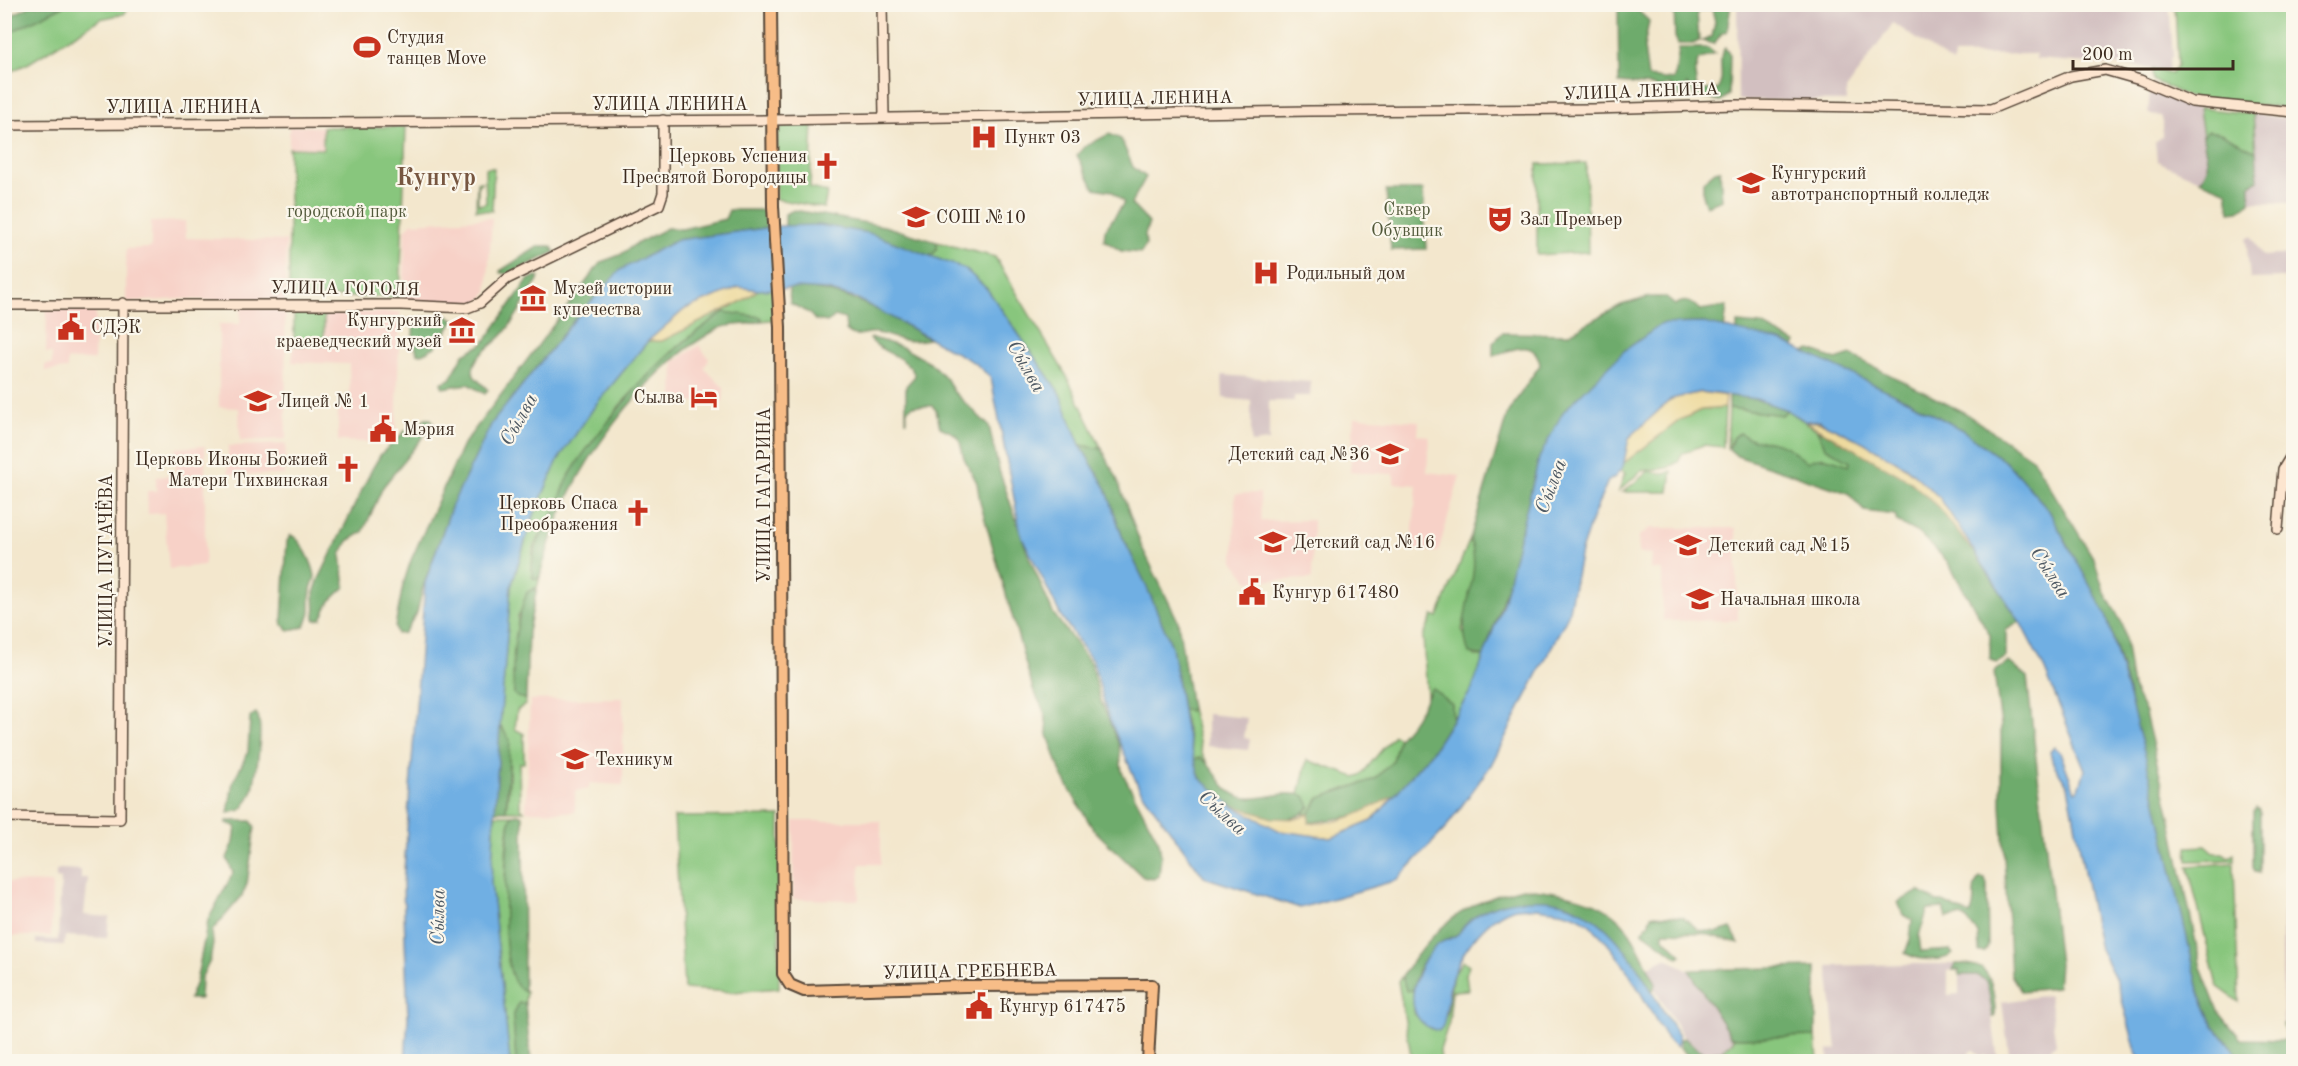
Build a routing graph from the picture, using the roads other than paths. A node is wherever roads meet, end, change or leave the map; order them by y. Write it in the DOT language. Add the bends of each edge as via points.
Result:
graph roads {
  1 [pos="771,4"];
  2 [pos="882,4"];
  3 [pos="2294,112"];
  4 [pos="884,117"];
  5 [pos="663,120"];
  6 [pos="773,120"];
  7 [pos="4,125"];
  8 [pos="123,303"];
  9 [pos="4,305"];
  10 [pos="2294,451"];
  11 [pos="2278,529"];
  12 [pos="4,817"];
  13 [pos="790,985"];
  14 [pos="1148,1062"];
  1 -- 6 [label="main road, УЛИЦА ГАГАРИНА"];
  2 -- 4 [label="street"];
  3 -- 4 [label="street, УЛИЦА ЛЕНИНА" via="2192,102 2105,70 2071,76 1991,109 1737,105"];
  4 -- 6 [label="street, УЛИЦА ЛЕНИНА"];
  5 -- 6 [label="street, УЛИЦА ЛЕНИНА"];
  5 -- 7 [label="street, УЛИЦА ЛЕНИНА"];
  5 -- 8 [label="street, УЛИЦА ГОГОЛЯ" via="663,193 659,205 507,279 480,303 467,308 402,304"];
  6 -- 13 [label="main road, УЛИЦА ГАГАРИНА" via="779,306 783,974"];
  8 -- 9 [label="street, УЛИЦА ГОГОЛЯ"];
  8 -- 12 [label="street, УЛИЦА ПУГАЧЁВА" via="120,819"];
  10 -- 11 [label="street" via="2283,469"];
  13 -- 14 [label="main road, УЛИЦА ГРЕБНЕВА" via="804,991 1152,985"];
}
